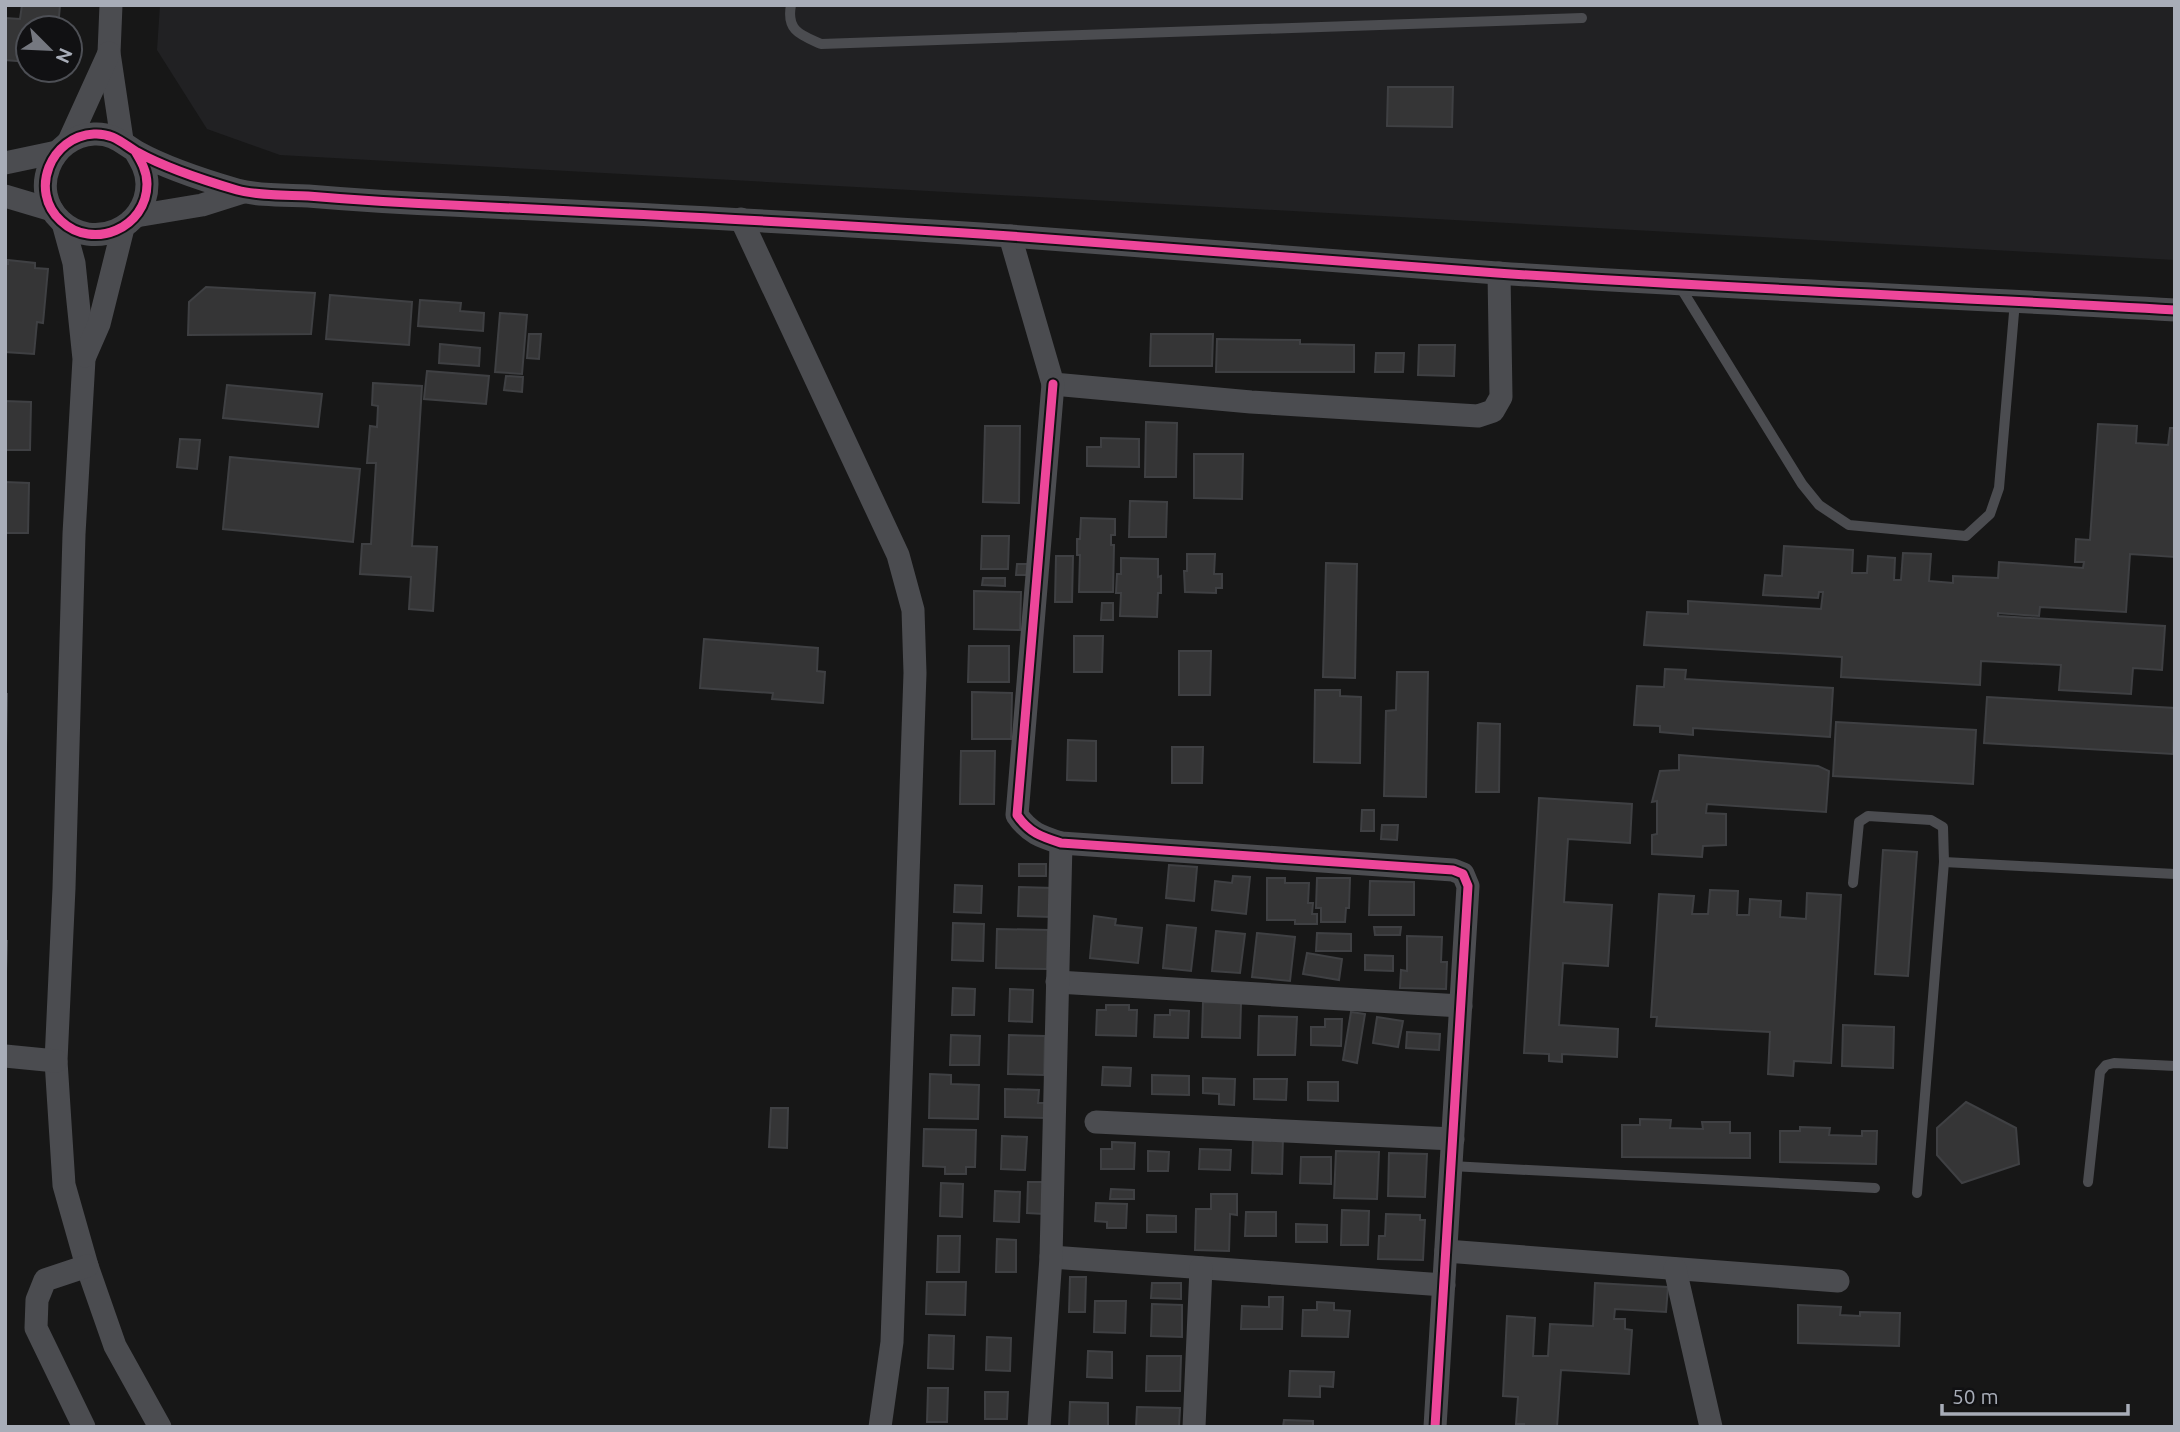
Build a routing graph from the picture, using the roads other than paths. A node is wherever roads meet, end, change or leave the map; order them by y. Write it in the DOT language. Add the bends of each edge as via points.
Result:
graph roads {
  1 [pos="111,5"];
  2 [pos="791,5"];
  3 [pos="1582,18"];
  4 [pos="109,53"];
  5 [pos="128,146"];
  6 [pos="63,147"];
  7 [pos="5,163"];
  8 [pos="243,192"];
  9 [pos="5,195"];
  10 [pos="57,217"];
  11 [pos="741,219"];
  12 [pos="130,222"];
  13 [pos="1010,236"];
  14 [pos="1499,273"];
  15 [pos="1678,282"];
  16 [pos="2015,301"];
  17 [pos="2175,310"];
  18 [pos="84,359"];
  19 [pos="1053,384"];
  20 [pos="1061,843"];
  21 [pos="1944,862"];
  22 [pos="2175,874"];
  23 [pos="1853,883"];
  24 [pos="1057,982"];
  25 [pos="1461,1006"];
  26 [pos="5,1056"];
  27 [pos="55,1061"];
  28 [pos="2175,1066"];
  29 [pos="1096,1122"];
  30 [pos="1453,1139"];
  31 [pos="1451,1166"];
  32 [pos="2088,1182"];
  33 [pos="1875,1188"];
  34 [pos="1917,1193"];
  35 [pos="1446,1251"];
  36 [pos="1051,1257"];
  37 [pos="87,1266"];
  38 [pos="1201,1268"];
  39 [pos="1675,1269"];
  40 [pos="1838,1281"];
  41 [pos="1444,1285"];
  42 [pos="84,1427"];
  43 [pos="160,1427"];
  44 [pos="880,1427"];
  45 [pos="1040,1427"];
  46 [pos="1194,1427"];
  47 [pos="1435,1427"];
  48 [pos="1711,1427"];
  1 -- 4 [label="street"];
  2 -- 3 [label="lane" via="789,17 797,33 821,44"];
  4 -- 5 [label="street"];
  4 -- 6 [label="street"];
  5 -- 6 [label="street" via="104,134 86,134"];
  5 -- 8 [label="street"];
  5 -- 12 [label="street" via="144,166 147,183 145,200"];
  6 -- 7 [label="street"];
  6 -- 10 [label="street" via="49,165 45,180 46,196"];
  8 -- 11 [label="street"];
  8 -- 12 [label="street"];
  9 -- 10 [label="street"];
  10 -- 12 [label="street" via="76,232 92,236 108,234"];
  10 -- 18 [label="street" via="74,263"];
  11 -- 13 [label="street"];
  11 -- 44 [label="street" via="898,555 912,611 915,673 892,1342"];
  12 -- 18 [label="street"];
  13 -- 14 [label="street"];
  13 -- 19 [label="street"];
  14 -- 15 [label="street"];
  14 -- 19 [label="street" via="1501,397 1493,411 1478,416"];
  15 -- 16 [label="street"];
  15 -- 16 [label="lane" via="1819,505 1849,525 1966,536 1990,514 1999,488"];
  16 -- 17 [label="street"];
  18 -- 27 [label="street"];
  19 -- 20 [label="street" via="1017,815 1033,834"];
  20 -- 24 [label="street"];
  20 -- 25 [label="street" via="1463,874 1468,886"];
  21 -- 22 [label="lane"];
  21 -- 23 [label="lane" via="1942,827 1931,820 1868,816 1859,822"];
  21 -- 34 [label="lane"];
  24 -- 25 [label="street"];
  24 -- 36 [label="street"];
  25 -- 30 [label="street"];
  26 -- 27 [label="street"];
  27 -- 37 [label="street" via="64,1185"];
  28 -- 32 [label="lane" via="2114,1063 2100,1072"];
  29 -- 30 [label="street"];
  30 -- 31 [label="street"];
  31 -- 33 [label="lane"];
  31 -- 35 [label="street"];
  35 -- 39 [label="street"];
  35 -- 41 [label="street"];
  36 -- 38 [label="street"];
  36 -- 45 [label="street"];
  37 -- 42 [label="street" via="45,1280 37,1300 36,1328"];
  37 -- 43 [label="street" via="116,1346"];
  38 -- 41 [label="street"];
  38 -- 46 [label="street"];
  39 -- 40 [label="street"];
  39 -- 48 [label="street"];
  41 -- 47 [label="street"];
}
